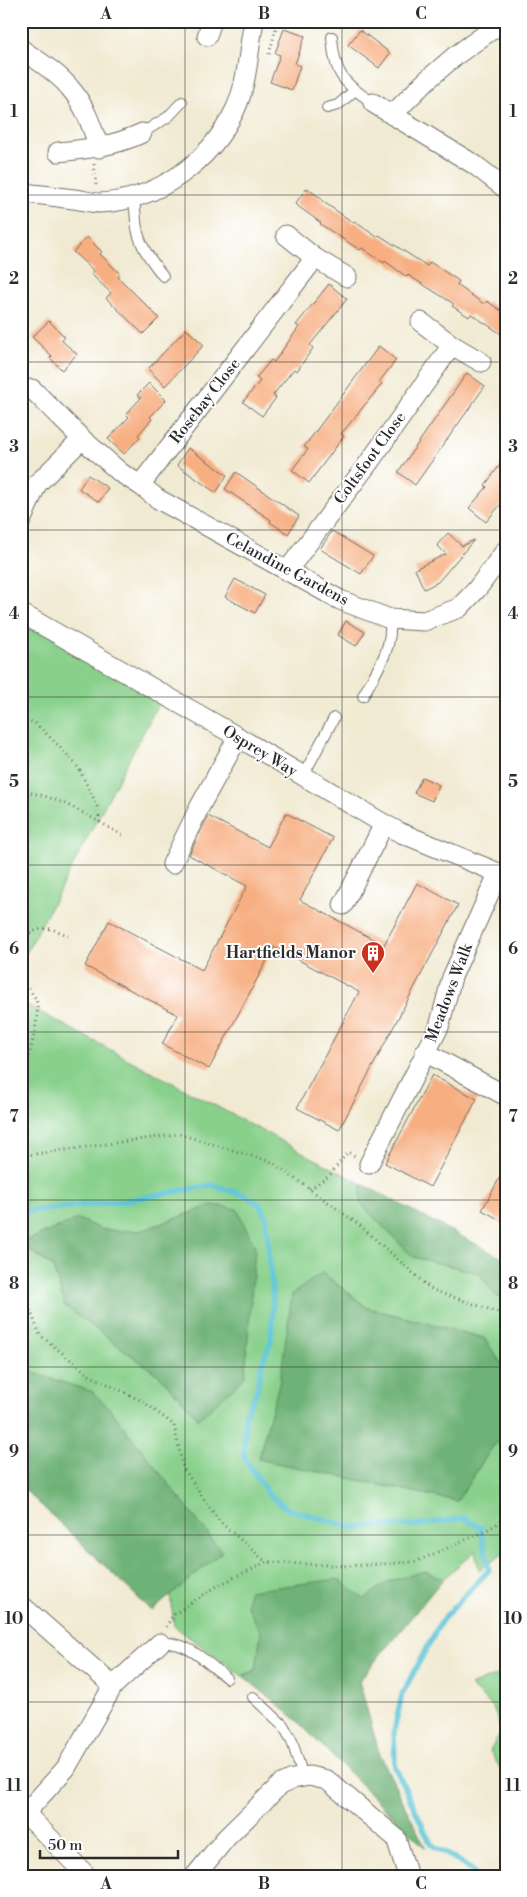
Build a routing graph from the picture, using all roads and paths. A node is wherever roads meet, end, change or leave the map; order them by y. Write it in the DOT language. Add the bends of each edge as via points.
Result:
graph roads {
  1 [pos="254,21"];
  2 [pos="504,21"];
  3 [pos="332,37"];
  4 [pos="21,49"];
  5 [pos="355,90"];
  6 [pos="182,102"];
  7 [pos="373,104"];
  8 [pos="327,108"];
  9 [pos="392,115"];
  10 [pos="142,133"];
  11 [pos="96,148"];
  12 [pos="58,152"];
  13 [pos="506,189"];
  14 [pos="21,193"];
  15 [pos="133,198"];
  16 [pos="98,203"];
  17 [pos="286,235"];
  18 [pos="315,258"];
  19 [pos="163,276"];
  20 [pos="347,277"];
  21 [pos="421,322"];
  22 [pos="452,345"];
  23 [pos="481,362"];
  24 [pos="32,389"];
  25 [pos="82,440"];
  26 [pos="140,485"];
  27 [pos="21,521"];
  28 [pos="506,550"];
  29 [pos="287,571"];
  30 [pos="21,613"];
  31 [pos="390,618"];
  32 [pos="363,696"];
  33 [pos="21,718"];
  34 [pos="334,718"];
  35 [pos="238,737"];
  36 [pos="303,776"];
  37 [pos="21,792"];
  38 [pos="100,823"];
  39 [pos="384,824"];
  40 [pos="122,835"];
  41 [pos="172,864"];
  42 [pos="502,875"];
  43 [pos="343,905"];
  44 [pos="68,936"];
  45 [pos="21,938"];
  46 [pos="21,982"];
  47 [pos="426,1052"];
  48 [pos="21,1084"];
  49 [pos="506,1096"];
  50 [pos="21,1156"];
  51 [pos="369,1164"];
  52 [pos="310,1189"];
  53 [pos="21,1287"];
  54 [pos="506,1315"];
  55 [pos="506,1518"];
  56 [pos="266,1562"];
  57 [pos="21,1604"];
  58 [pos="160,1644"];
  59 [pos="227,1678"];
  60 [pos="113,1686"];
  61 [pos="253,1697"];
  62 [pos="303,1778"];
  63 [pos="23,1816"];
  64 [pos="87,1876"];
  65 [pos="195,1876"];
  66 [pos="408,1876"];
  1 -- 15 [label="street" via="235,110 213,146 185,172"];
  2 -- 9 [label="street" via="455,56"];
  3 -- 5 [label="lane" via="337,70"];
  4 -- 11 [label="street" via="71,88 90,120"];
  5 -- 7 [label="lane"];
  5 -- 8 [label="lane" via="338,105"];
  6 -- 10 [label="lane" via="168,117"];
  7 -- 9 [label="street"];
  9 -- 13 [label="street" via="475,165"];
  10 -- 11 [label="street" via="124,142"];
  11 -- 12 [label="street"];
  11 -- 16 [label="path"];
  14 -- 16 [label="street"];
  15 -- 16 [label="street"];
  15 -- 19 [label="lane" via="137,229 145,252"];
  17 -- 18 [label="street"];
  18 -- 20 [label="street"];
  18 -- 26 [label="street, Rosebay Close"];
  21 -- 22 [label="street"];
  22 -- 23 [label="street"];
  22 -- 29 [label="street, Coltsfoot Close"];
  24 -- 25 [label="street"];
  25 -- 26 [label="street"];
  25 -- 27 [label="street" via="37,484"];
  26 -- 29 [label="street, Celandine Gardens" via="158,499"];
  28 -- 31 [label="street, Celandine Gardens" via="459,608 424,621"];
  29 -- 31 [label="street, Celandine Gardens" via="340,600"];
  30 -- 35 [label="street, Osprey Way"];
  31 -- 32 [label="lane" via="390,644"];
  33 -- 38 [label="path" via="35,724 78,767 97,806"];
  34 -- 36 [label="lane"];
  35 -- 36 [label="street, Osprey Way"];
  35 -- 41 [label="street"];
  36 -- 39 [label="street, Osprey Way"];
  37 -- 38 [label="path" via="35,792 51,798"];
  38 -- 40 [label="path"];
  39 -- 42 [label="street, Osprey Way"];
  39 -- 43 [label="street"];
  42 -- 47 [label="street, Meadows Walk" via="452,978 439,1027"];
  44 -- 45 [label="path" via="46,927"];
  46 -- 48 [label="path" via="37,1002 36,1021"];
  47 -- 49 [label="street"];
  47 -- 51 [label="street, Meadows Walk"];
  50 -- 52 [label="path" via="179,1134 272,1162"];
  51 -- 52 [label="path" via="348,1152 328,1176"];
  52 -- 54 [label="path" via="356,1223 432,1290"];
  53 -- 56 [label="path" via="40,1335 89,1375 144,1402 174,1425 183,1468 219,1521"];
  55 -- 56 [label="path" via="484,1532 415,1562 348,1566"];
  56 -- 58 [label="path" via="217,1586 172,1616"];
  57 -- 60 [label="street"];
  58 -- 59 [label="lane" via="186,1646"];
  58 -- 60 [label="street"];
  60 -- 63 [label="street" via="66,1768"];
  61 -- 62 [label="lane" via="283,1725 292,1740"];
  62 -- 65 [label="street" via="280,1785 226,1838"];
  62 -- 66 [label="street" via="327,1780 396,1838"];
  63 -- 64 [label="street"];
}
